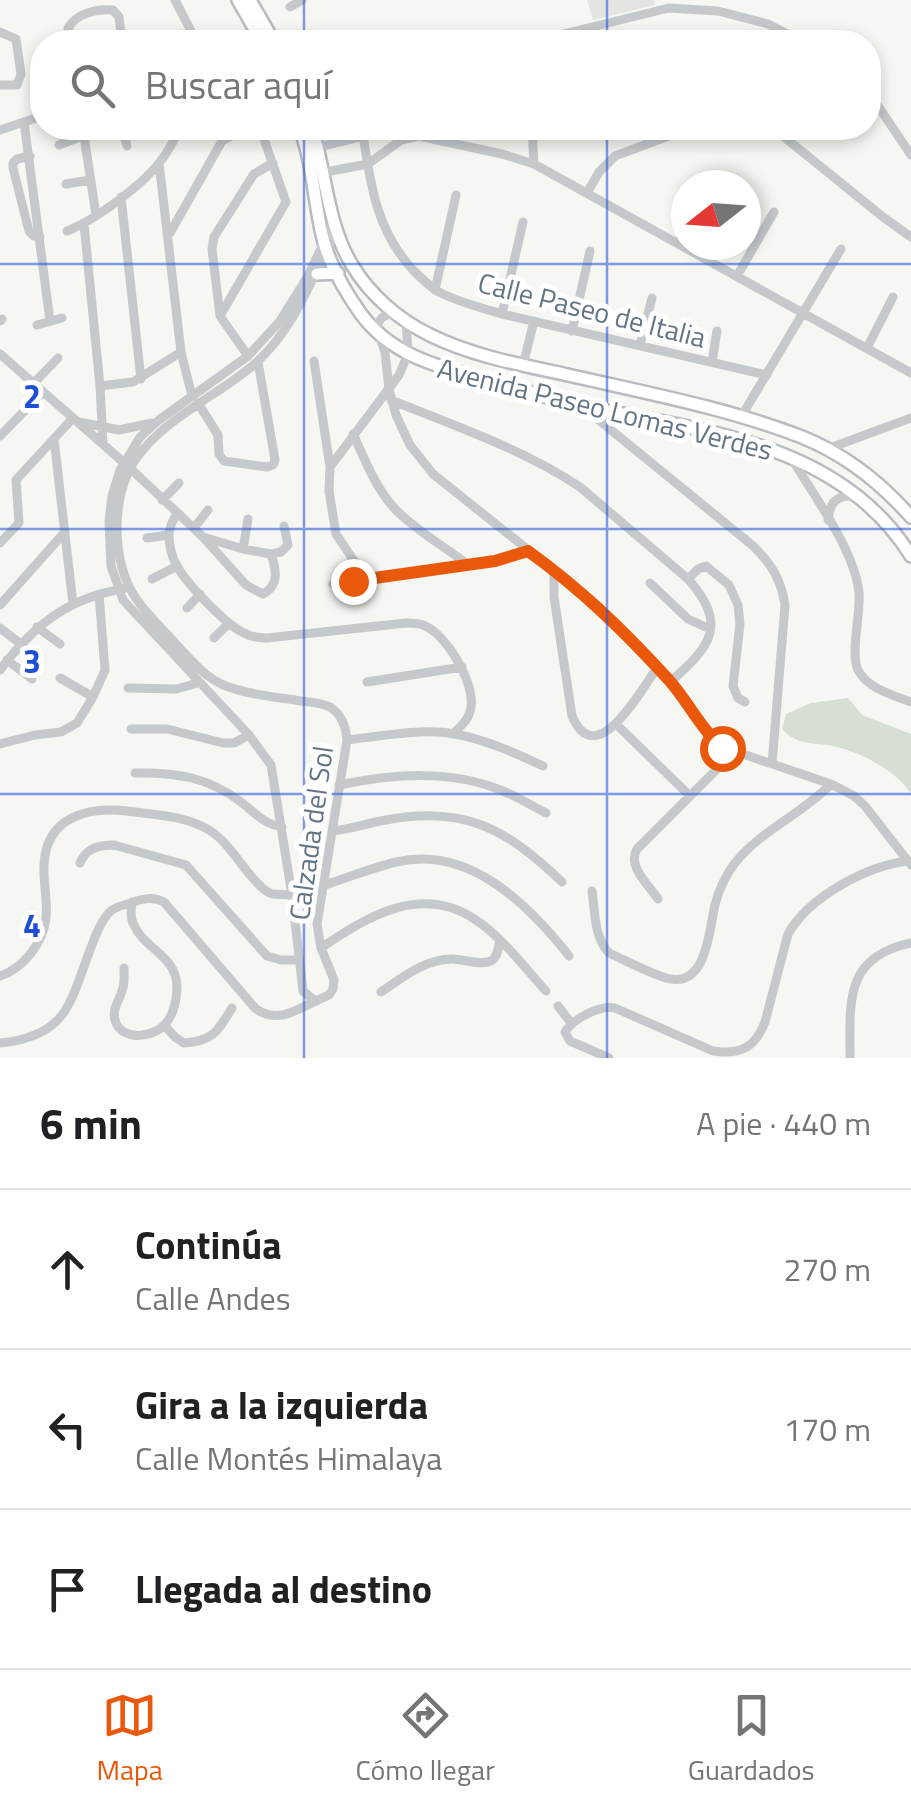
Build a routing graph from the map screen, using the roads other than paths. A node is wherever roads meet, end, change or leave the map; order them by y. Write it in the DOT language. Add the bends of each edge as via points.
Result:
graph roads {
  1 [pos="238,0"];
  2 [pos="250,0"];
  3 [pos="302,0"];
  4 [pos="179,1"];
  5 [pos="290,8"];
  6 [pos="69,30"];
  7 [pos="121,30"];
  8 [pos="191,30"];
  9 [pos="255,30"];
  10 [pos="267,30"];
  11 [pos="579,30"];
  12 [pos="780,30"];
  13 [pos="0,32"];
  14 [pos="0,85"];
  15 [pos="881,110"];
  16 [pos="30,120"];
  17 [pos="24,122"];
  18 [pos="0,130"];
  19 [pos="73,140"];
  20 [pos="85,140"];
  21 [pos="126,140"];
  22 [pos="173,140"];
  23 [pos="224,140"];
  24 [pos="265,140"];
  25 [pos="308,140"];
  26 [pos="313,140"];
  27 [pos="338,140"];
  28 [pos="364,140"];
  29 [pos="401,140"];
  30 [pos="437,140"];
  31 [pos="533,140"];
  32 [pos="658,140"];
  33 [pos="787,140"];
  34 [pos="59,145"];
  35 [pos="128,146"];
  36 [pos="313,148"];
  37 [pos="911,155"];
  38 [pos="30,156"];
  39 [pos="273,162"];
  40 [pos="159,163"];
  41 [pos="368,164"];
  42 [pos="534,164"];
  43 [pos="319,174"];
  44 [pos="90,180"];
  45 [pos="66,184"];
  46 [pos="587,193"];
  47 [pos="456,196"];
  48 [pos="122,197"];
  49 [pos="774,212"];
  50 [pos="96,216"];
  51 [pos="330,218"];
  52 [pos="523,222"];
  53 [pos="84,224"];
  54 [pos="67,231"];
  55 [pos="168,235"];
  56 [pos="911,236"];
  57 [pos="40,237"];
  58 [pos="671,238"];
  59 [pos="325,245"];
  60 [pos="841,250"];
  61 [pos="590,251"];
  62 [pos="709,260"];
  63 [pos="338,273"];
  64 [pos="317,274"];
  65 [pos="737,276"];
  66 [pos="436,290"];
  67 [pos="893,297"];
  68 [pos="652,298"];
  69 [pos="803,313"];
  70 [pos="502,314"];
  71 [pos="220,316"];
  72 [pos="401,317"];
  73 [pos="62,318"];
  74 [pos="50,320"];
  75 [pos="534,322"];
  76 [pos="37,325"];
  77 [pos="572,330"];
  78 [pos="717,332"];
  79 [pos="377,333"];
  80 [pos="640,345"];
  81 [pos="867,348"];
  82 [pos="181,352"];
  83 [pos="408,354"];
  84 [pos="3,358"];
  85 [pos="58,358"];
  86 [pos="253,359"];
  87 [pos="314,361"];
  88 [pos="712,362"];
  89 [pos="523,365"];
  90 [pos="911,373"];
  91 [pos="767,375"];
  92 [pos="141,378"];
  93 [pos="33,384"];
  94 [pos="100,386"];
  95 [pos="42,392"];
  96 [pos="390,394"];
  97 [pos="195,400"];
  98 [pos="580,406"];
  99 [pos="0,414"];
  100 [pos="741,417"];
  101 [pos="911,418"];
  102 [pos="75,420"];
  103 [pos="159,420"];
  104 [pos="13,422"];
  105 [pos="104,428"];
  106 [pos="353,434"];
  107 [pos="0,436"];
  108 [pos="54,439"];
  109 [pos="103,444"];
  110 [pos="828,449"];
  111 [pos="791,457"];
  112 [pos="127,465"];
  113 [pos="330,466"];
  114 [pos="179,483"];
  115 [pos="858,496"];
  116 [pos="162,500"];
  117 [pos="208,510"];
  118 [pos="176,514"];
  119 [pos="911,516"];
  120 [pos="248,520"];
  121 [pos="828,520"];
  122 [pos="284,526"];
  123 [pos="194,528"];
  124 [pos="64,533"];
  125 [pos="169,536"];
  126 [pos="147,538"];
  127 [pos="203,538"];
  128 [pos="0,543"];
  129 [pos="243,549"];
  130 [pos="528,551"];
  131 [pos="271,554"];
  132 [pos="911,556"];
  133 [pos="466,564"];
  134 [pos="177,566"];
  135 [pos="554,570"];
  136 [pos="373,577"];
  137 [pos="152,579"];
  138 [pos="688,579"];
  139 [pos="650,583"];
  140 [pos="333,584"];
  141 [pos="124,589"];
  142 [pos="98,594"];
  143 [pos="200,594"];
  144 [pos="72,604"];
  145 [pos="0,605"];
  146 [pos="187,608"];
  147 [pos="228,624"];
  148 [pos="37,627"];
  149 [pos="0,628"];
  150 [pos="710,629"];
  151 [pos="214,638"];
  152 [pos="21,644"];
  153 [pos="60,644"];
  154 [pos="7,660"];
  155 [pos="462,668"];
  156 [pos="657,668"];
  157 [pos="0,670"];
  158 [pos="60,678"];
  159 [pos="32,679"];
  160 [pos="670,681"];
  161 [pos="366,682"];
  162 [pos="198,683"];
  163 [pos="128,688"];
  164 [pos="93,698"];
  165 [pos="745,702"];
  166 [pos="911,702"];
  167 [pos="616,724"];
  168 [pos="131,729"];
  169 [pos="453,734"];
  170 [pos="248,735"];
  171 [pos="347,740"];
  172 [pos="0,744"];
  173 [pos="733,753"];
  174 [pos="772,764"];
  175 [pos="543,766"];
  176 [pos="135,773"];
  177 [pos="339,784"];
  178 [pos="831,784"];
  179 [pos="690,796"];
  180 [pos="546,813"];
  181 [pos="282,826"];
  182 [pos="332,832"];
  183 [pos="896,846"];
  184 [pos="80,863"];
  185 [pos="909,863"];
  186 [pos="882,866"];
  187 [pos="562,882"];
  188 [pos="322,886"];
  189 [pos="592,891"];
  190 [pos="292,894"];
  191 [pos="658,899"];
  192 [pos="132,902"];
  193 [pos="500,940"];
  194 [pos="911,944"];
  195 [pos="322,948"];
  196 [pos="568,956"];
  197 [pos="300,960"];
  198 [pos="124,968"];
  199 [pos="0,976"];
  200 [pos="303,991"];
  201 [pos="546,991"];
  202 [pos="380,992"];
  203 [pos="315,1001"];
  204 [pos="558,1006"];
  205 [pos="232,1008"];
  206 [pos="294,1011"];
  207 [pos="571,1023"];
  208 [pos="165,1026"];
  209 [pos="0,1043"];
  210 [pos="609,1058"];
  211 [pos="850,1058"];
  1 -- 9 [label="main road"];
  2 -- 10 [label="main road"];
  3 -- 5 [label="street"];
  4 -- 8 [label="street"];
  6 -- 7 [label="street" via="81,15 104,9 119,17"];
  11 -- 12 [label="street" via="668,8 718,11"];
  13 -- 14 [label="street" via="16,39 21,74 17,85"];
  15 -- 37 [label="street"];
  16 -- 17 [label="street"];
  17 -- 18 [label="street"];
  17 -- 38 [label="street"];
  19 -- 34 [label="street"];
  20 -- 44 [label="street"];
  21 -- 35 [label="street"];
  22 -- 40 [label="street"];
  23 -- 55 [label="street"];
  24 -- 39 [label="street"];
  25 -- 36 [label="main road"];
  26 -- 36 [label="main road"];
  27 -- 36 [label="street"];
  28 -- 41 [label="street, Calle Paseo de Italia"];
  29 -- 41 [label="street"];
  30 -- 42 [label="street"];
  31 -- 42 [label="street"];
  32 -- 46 [label="street" via="615,156"];
  33 -- 56 [label="street"];
  36 -- 43 [label="main road, Avenida Paseo Lomas Verdes"];
  38 -- 57 [label="street"];
  38 -- 57 [label="street" via="17,158 14,168 28,231"];
  39 -- 71 [label="street" via="286,202"];
  39 -- 71 [label="street" via="254,174 214,238"];
  40 -- 48 [label="street"];
  40 -- 55 [label="street"];
  41 -- 43 [label="street"];
  41 -- 66 [label="street, Calle Paseo de Italia" via="386,233"];
  42 -- 46 [label="street"];
  43 -- 51 [label="main road, Avenida Paseo Lomas Verdes"];
  44 -- 45 [label="street"];
  44 -- 50 [label="street"];
  46 -- 58 [label="street"];
  47 -- 66 [label="street"];
  48 -- 50 [label="street"];
  48 -- 92 [label="street"];
  49 -- 65 [label="street"];
  50 -- 53 [label="street"];
  51 -- 59 [label="main road, Avenida Paseo Lomas Verdes"];
  51 -- 59 [label="street"];
  51 -- 72 [label="main road, Avenida Paseo Lomas Verdes" via="353,267"];
  52 -- 70 [label="street"];
  53 -- 54 [label="street"];
  53 -- 94 [label="street"];
  55 -- 82 [label="street"];
  57 -- 74 [label="street"];
  59 -- 63 [label="main road, Avenida Paseo Lomas Verdes"];
  59 -- 64 [label="street"];
  59 -- 86 [label="street"];
  60 -- 69 [label="street"];
  61 -- 77 [label="street"];
  62 -- 65 [label="street"];
  63 -- 64 [label="main road"];
  63 -- 79 [label="main road, Avenida Paseo Lomas Verdes"];
  64 -- 86 [label="street" via="287,330"];
  65 -- 69 [label="street"];
  66 -- 70 [label="street, Calle Paseo de Italia"];
  67 -- 81 [label="street"];
  68 -- 80 [label="street"];
  69 -- 81 [label="street"];
  69 -- 91 [label="street"];
  70 -- 75 [label="street, Calle Paseo de Italia"];
  71 -- 86 [label="street"];
  72 -- 79 [label="street" via="381,318"];
  72 -- 83 [label="street"];
  72 -- 89 [label="main road, Avenida Paseo Lomas Verdes" via="444,341"];
  73 -- 74 [label="street"];
  74 -- 76 [label="street"];
  75 -- 77 [label="street, Calle Paseo de Italia"];
  75 -- 89 [label="street"];
  77 -- 80 [label="street, Calle Paseo de Italia"];
  78 -- 88 [label="street"];
  79 -- 83 [label="main road, Avenida Paseo Lomas Verdes"];
  79 -- 96 [label="street"];
  80 -- 88 [label="street, Calle Paseo de Italia"];
  81 -- 90 [label="street"];
  82 -- 92 [label="street"];
  82 -- 97 [label="street"];
  83 -- 96 [label="street"];
  83 -- 98 [label="main road, Avenida Paseo Lomas Verdes"];
  84 -- 93 [label="street"];
  85 -- 93 [label="street"];
  86 -- 97 [label="street"];
  86 -- 97 [label="street" via="273,464 224,461 218,435"];
  87 -- 113 [label="street"];
  88 -- 91 [label="street, Calle Paseo de Italia"];
  89 -- 100 [label="main road, Avenida Paseo Lomas Verdes"];
  91 -- 100 [label="street"];
  92 -- 94 [label="street"];
  93 -- 95 [label="street"];
  94 -- 105 [label="street"];
  95 -- 102 [label="street"];
  95 -- 104 [label="street"];
  96 -- 106 [label="street"];
  96 -- 130 [label="street" via="410,445 433,474"];
  96 -- 138 [label="street" via="561,474"];
  97 -- 103 [label="street, Calzada del Sol"];
  97 -- 112 [label="street, Calzada del Sol"];
  98 -- 111 [label="main road, Avenida Paseo Lomas Verdes"];
  98 -- 174 [label="street" via="775,570 785,605"];
  99 -- 104 [label="street"];
  100 -- 110 [label="main road, Avenida Paseo Lomas Verdes"];
  101 -- 110 [label="street"];
  102 -- 105 [label="street"];
  102 -- 108 [label="street"];
  102 -- 109 [label="street"];
  103 -- 105 [label="street"];
  103 -- 112 [label="street, Calzada del Sol" via="140,437"];
  104 -- 107 [label="street"];
  105 -- 109 [label="street"];
  106 -- 113 [label="street"];
  106 -- 133 [label="street" via="388,501"];
  108 -- 124 [label="street"];
  108 -- 128 [label="street" via="16,480 18,523"];
  109 -- 112 [label="street"];
  110 -- 119 [label="main road, Avenida Paseo Lomas Verdes" via="890,492"];
  111 -- 115 [label="main road, Avenida Paseo Lomas Verdes"];
  111 -- 121 [label="street"];
  112 -- 116 [label="street"];
  112 -- 141 [label="street, Calzada del Sol" via="109,522 111,566"];
  113 -- 136 [label="street" via="336,534"];
  114 -- 116 [label="street"];
  115 -- 121 [label="street" via="836,498"];
  115 -- 132 [label="main road, Avenida Paseo Lomas Verdes"];
  116 -- 118 [label="street"];
  117 -- 123 [label="street"];
  118 -- 123 [label="street"];
  118 -- 125 [label="street"];
  120 -- 129 [label="street"];
  121 -- 166 [label="street" via="856,575 858,671 881,691"];
  122 -- 131 [label="street" via="288,545"];
  123 -- 127 [label="street"];
  124 -- 144 [label="street"];
  124 -- 145 [label="street"];
  125 -- 126 [label="street"];
  125 -- 134 [label="street"];
  127 -- 129 [label="street"];
  127 -- 131 [label="street" via="246,586 263,594 276,575"];
  129 -- 131 [label="street"];
  130 -- 133 [label="street"];
  130 -- 135 [label="street"];
  133 -- 136 [label="street"];
  134 -- 137 [label="street"];
  134 -- 143 [label="street"];
  135 -- 156 [label="street"];
  135 -- 167 [label="street" via="572,716 588,735"];
  136 -- 140 [label="street"];
  138 -- 150 [label="street" via="707,606"];
  138 -- 165 [label="street" via="706,566 733,592 740,624 733,686"];
  139 -- 150 [label="street" via="688,619"];
  141 -- 142 [label="street"];
  141 -- 162 [label="street, Calzada del Sol" via="128,607"];
  141 -- 171 [label="street, Calzada del Sol" via="204,674 226,686 324,704 338,714"];
  142 -- 144 [label="street"];
  142 -- 164 [label="street" via="105,670"];
  143 -- 146 [label="street"];
  143 -- 147 [label="street"];
  144 -- 148 [label="street"];
  147 -- 151 [label="street"];
  147 -- 155 [label="street" via="267,638 424,625"];
  148 -- 152 [label="street"];
  148 -- 153 [label="street"];
  149 -- 152 [label="street"];
  150 -- 160 [label="street" via="702,652"];
  152 -- 154 [label="street"];
  154 -- 157 [label="street"];
  154 -- 159 [label="street"];
  155 -- 161 [label="street"];
  155 -- 169 [label="street" via="472,708"];
  156 -- 160 [label="street"];
  156 -- 167 [label="street"];
  158 -- 164 [label="street"];
  160 -- 173 [label="street" via="713,740"];
  162 -- 163 [label="street"];
  162 -- 170 [label="street, Calzada del Sol"];
  164 -- 172 [label="street" via="70,729"];
  167 -- 179 [label="street"];
  168 -- 170 [label="street" via="167,729 223,743"];
  169 -- 171 [label="street"];
  169 -- 175 [label="street"];
  170 -- 181 [label="street, Calzada del Sol" via="271,766"];
  171 -- 177 [label="street, Calzada del Sol"];
  173 -- 174 [label="street"];
  173 -- 179 [label="street"];
  174 -- 178 [label="street"];
  176 -- 181 [label="street" via="203,780 268,824"];
  177 -- 180 [label="street" via="458,778 502,790"];
  177 -- 182 [label="street, Calzada del Sol"];
  178 -- 183 [label="street" via="854,796"];
  178 -- 189 [label="street" via="737,860 719,891 701,962 687,976 666,978 602,946"];
  179 -- 191 [label="street" via="632,857"];
  181 -- 190 [label="street, Calzada del Sol"];
  182 -- 187 [label="street" via="424,814 464,819 497,830"];
  182 -- 188 [label="street, Calzada del Sol"];
  183 -- 185 [label="street"];
  183 -- 186 [label="street"];
  184 -- 197 [label="street" via="104,845 178,861 267,956"];
  185 -- 186 [label="street"];
  186 -- 207 [label="street" via="822,896 795,921 752,1045 713,1051 605,1006"];
  188 -- 195 [label="street, Calzada del Sol"];
  188 -- 196 [label="street" via="399,861 438,860 507,890"];
  190 -- 197 [label="street, Calzada del Sol"];
  190 -- 199 [label="street" via="266,891 220,838 194,822 92,810 63,823 51,838 44,868 46,920 26,960"];
  192 -- 206 [label="street" via="164,902 264,1015"];
  192 -- 208 [label="street" via="137,931 176,977"];
  192 -- 209 [label="street" via="104,920 61,1018 32,1037"];
  193 -- 195 [label="street" via="453,907 428,902 389,909"];
  193 -- 201 [label="street"];
  193 -- 202 [label="street" via="493,960 431,963"];
  194 -- 211 [label="street" via="882,952 864,969 851,996"];
  195 -- 203 [label="street, Calzada del Sol" via="334,989"];
  197 -- 200 [label="street, Calzada del Sol"];
  198 -- 208 [label="street" via="114,1008 117,1026 133,1035"];
  200 -- 203 [label="street"];
  200 -- 206 [label="street"];
  203 -- 206 [label="street"];
  204 -- 207 [label="street"];
  205 -- 208 [label="street" via="214,1036 189,1043"];
  207 -- 210 [label="street" via="568,1039"];
}
